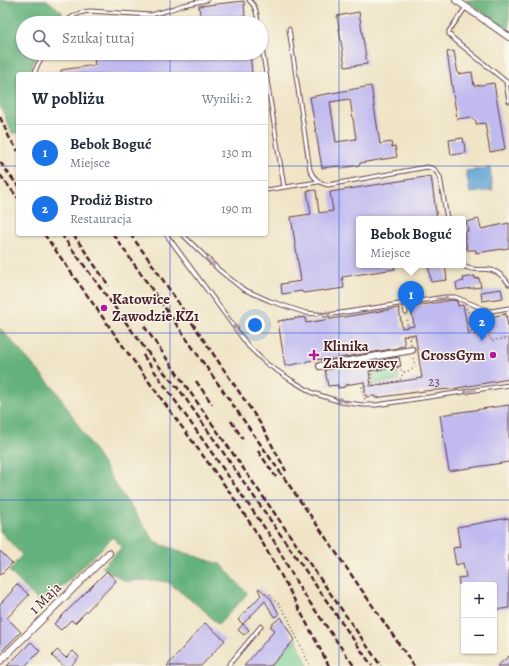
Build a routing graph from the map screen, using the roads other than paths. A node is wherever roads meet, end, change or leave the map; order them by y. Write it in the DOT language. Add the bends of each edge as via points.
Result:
graph roads {
  1 [pos="207,0"];
  2 [pos="249,0"];
  3 [pos="456,0"];
  4 [pos="466,7"];
  5 [pos="73,16"];
  6 [pos="257,16"];
  7 [pos="289,29"];
  8 [pos="509,37"];
  9 [pos="41,60"];
  10 [pos="264,60"];
  11 [pos="36,72"];
  12 [pos="266,72"];
  13 [pos="508,83"];
  14 [pos="268,86"];
  15 [pos="509,101"];
  16 [pos="318,182"];
  17 [pos="284,187"];
  18 [pos="268,190"];
  19 [pos="446,216"];
  20 [pos="167,236"];
  21 [pos="184,236"];
  22 [pos="466,267"];
  23 [pos="509,284"];
  24 [pos="404,304"];
  25 [pos="509,308"];
  26 [pos="406,313"];
  27 [pos="412,350"];
  28 [pos="320,366"];
  29 [pos="509,384"];
  30 [pos="109,553"];
  31 [pos="261,626"];
  32 [pos="0,661"];
  33 [pos="228,666"];
  1 -- 5 [label="lane" via="151,15 90,11"];
  2 -- 6 [label="lane" via="255,7"];
  3 -- 4 [label="street"];
  4 -- 8 [label="street"];
  4 -- 13 [label="lane" via="448,31 449,34"];
  7 -- 16 [label="lane" via="310,170"];
  9 -- 11 [label="lane"];
  10 -- 12 [label="lane"];
  13 -- 15 [label="lane"];
  14 -- 17 [label="lane"];
  16 -- 17 [label="lane"];
  16 -- 19 [label="lane" via="328,185 427,167 440,177"];
  17 -- 18 [label="lane"];
  29 -- 20 [label="lane, one-way" via="376,405 341,402 313,393 274,370 249,347"];
  21 -- 24 [label="lane, one-way" via="243,289 292,309 326,315"];
  22 -- 23 [label="lane" via="490,270 505,278"];
  24 -- 25 [label="lane, one-way" via="455,297 491,311"];
  24 -- 26 [label="lane"];
  27 -- 28 [label="street"];
  30 -- 32 [label="street, 1 Maja"];
  31 -- 33 [label="lane"];
}
